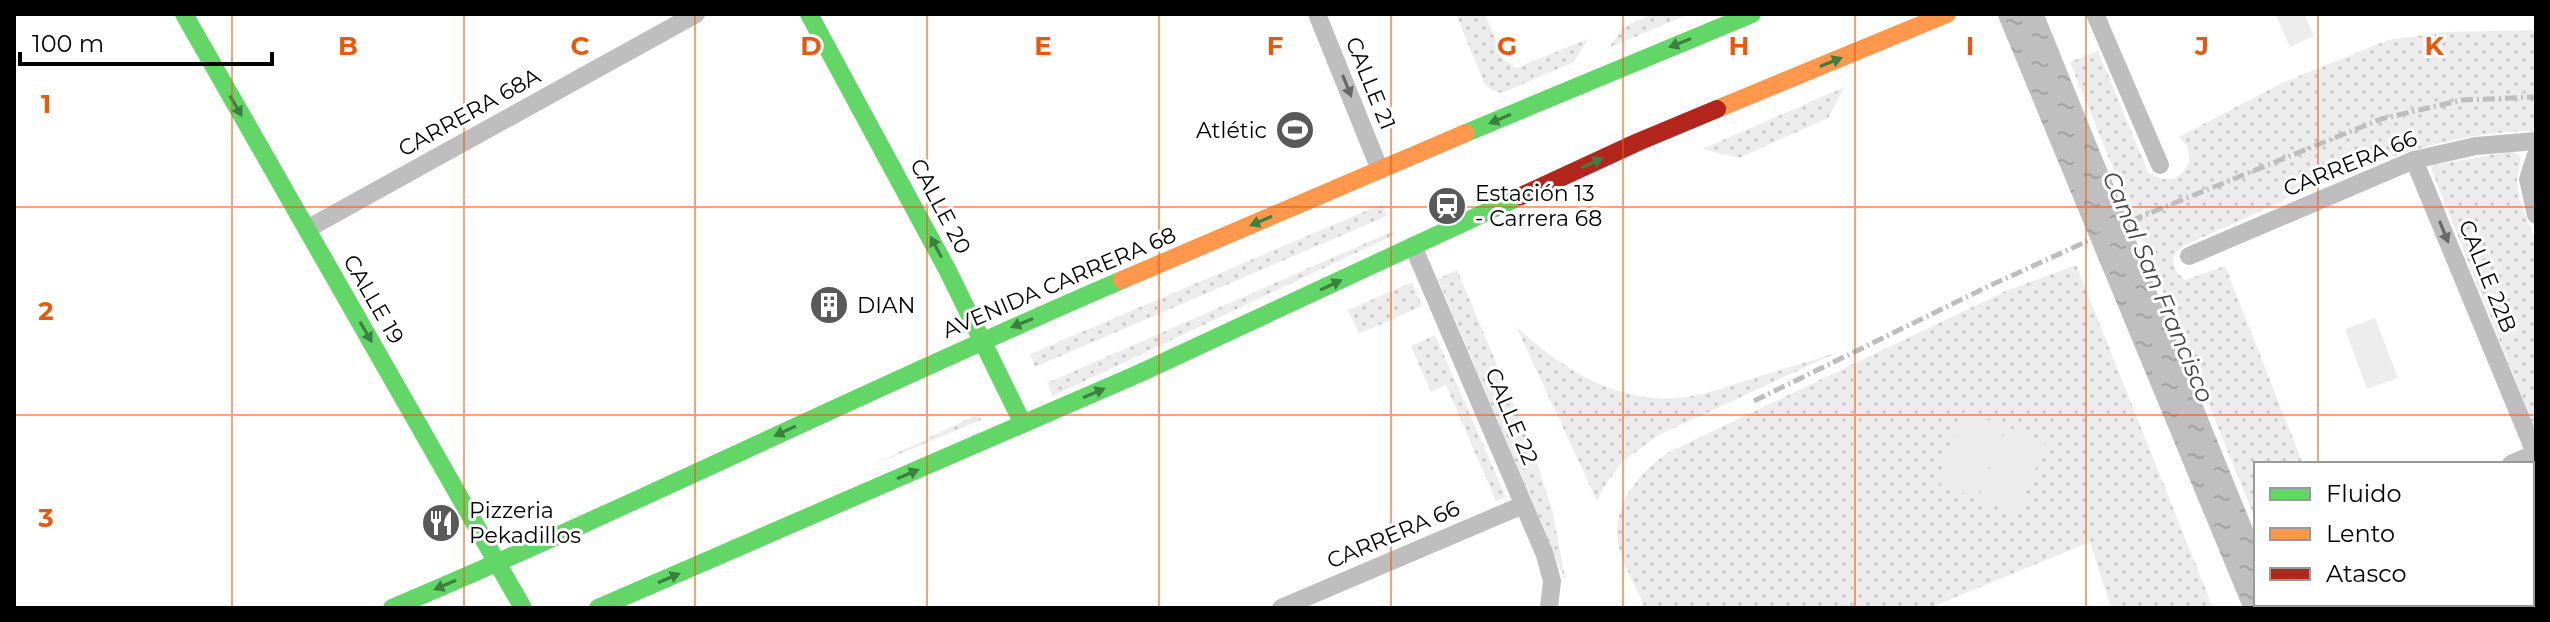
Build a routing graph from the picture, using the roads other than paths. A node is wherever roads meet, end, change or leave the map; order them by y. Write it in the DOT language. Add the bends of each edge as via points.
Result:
graph roads {
  1 [pos="184,14"];
  2 [pos="696,14"];
  3 [pos="809,14"];
  4 [pos="1317,14"];
  5 [pos="1752,14"];
  6 [pos="1947,14"];
  7 [pos="2095,14"];
  8 [pos="2536,141"];
  9 [pos="2536,155"];
  10 [pos="2414,160"];
  11 [pos="2160,165"];
  12 [pos="1380,170"];
  13 [pos="2536,215"];
  14 [pos="307,229"];
  15 [pos="1413,246"];
  16 [pos="2189,256"];
  17 [pos="982,341"];
  18 [pos="1023,424"];
  19 [pos="2536,454"];
  20 [pos="2516,462"];
  21 [pos="1523,505"];
  22 [pos="498,562"];
  23 [pos="392,608"];
  24 [pos="523,608"];
  25 [pos="598,608"];
  26 [pos="1281,608"];
  27 [pos="1549,608"];
  1 -- 14 [label="main road, CALLE 19, one-way"];
  2 -- 14 [label="street, CARRERA 68A"];
  17 -- 3 [label="main road, CALLE 20, one-way"];
  4 -- 12 [label="street, CALLE 21, one-way"];
  5 -- 12 [label="main road, AVENIDA CARRERA 68, one-way"];
  15 -- 6 [label="main road, one-way" via="1638,142"];
  7 -- 11 [label="street"];
  8 -- 10 [label="street, CARRERA 66" via="2476,146"];
  9 -- 13 [label="street" via="2528,179"];
  10 -- 16 [label="street, CARRERA 66"];
  10 -- 19 [label="street, CALLE 22B, one-way"];
  12 -- 17 [label="main road, AVENIDA CARRERA 68, one-way"];
  14 -- 22 [label="main road, CALLE 19, one-way"];
  18 -- 15 [label="main road, one-way"];
  15 -- 21 [label="street, CALLE 22"];
  17 -- 18 [label="main road, CALLE 20"];
  17 -- 22 [label="main road, AVENIDA CARRERA 68, one-way"];
  25 -- 18 [label="main road, one-way"];
  19 -- 20 [label="street"];
  21 -- 26 [label="street, CARRERA 66"];
  21 -- 27 [label="street, CALLE 22" via="1549,568"];
  22 -- 23 [label="main road, AVENIDA CARRERA 68, one-way"];
  22 -- 24 [label="main road, CALLE 19"];
}
